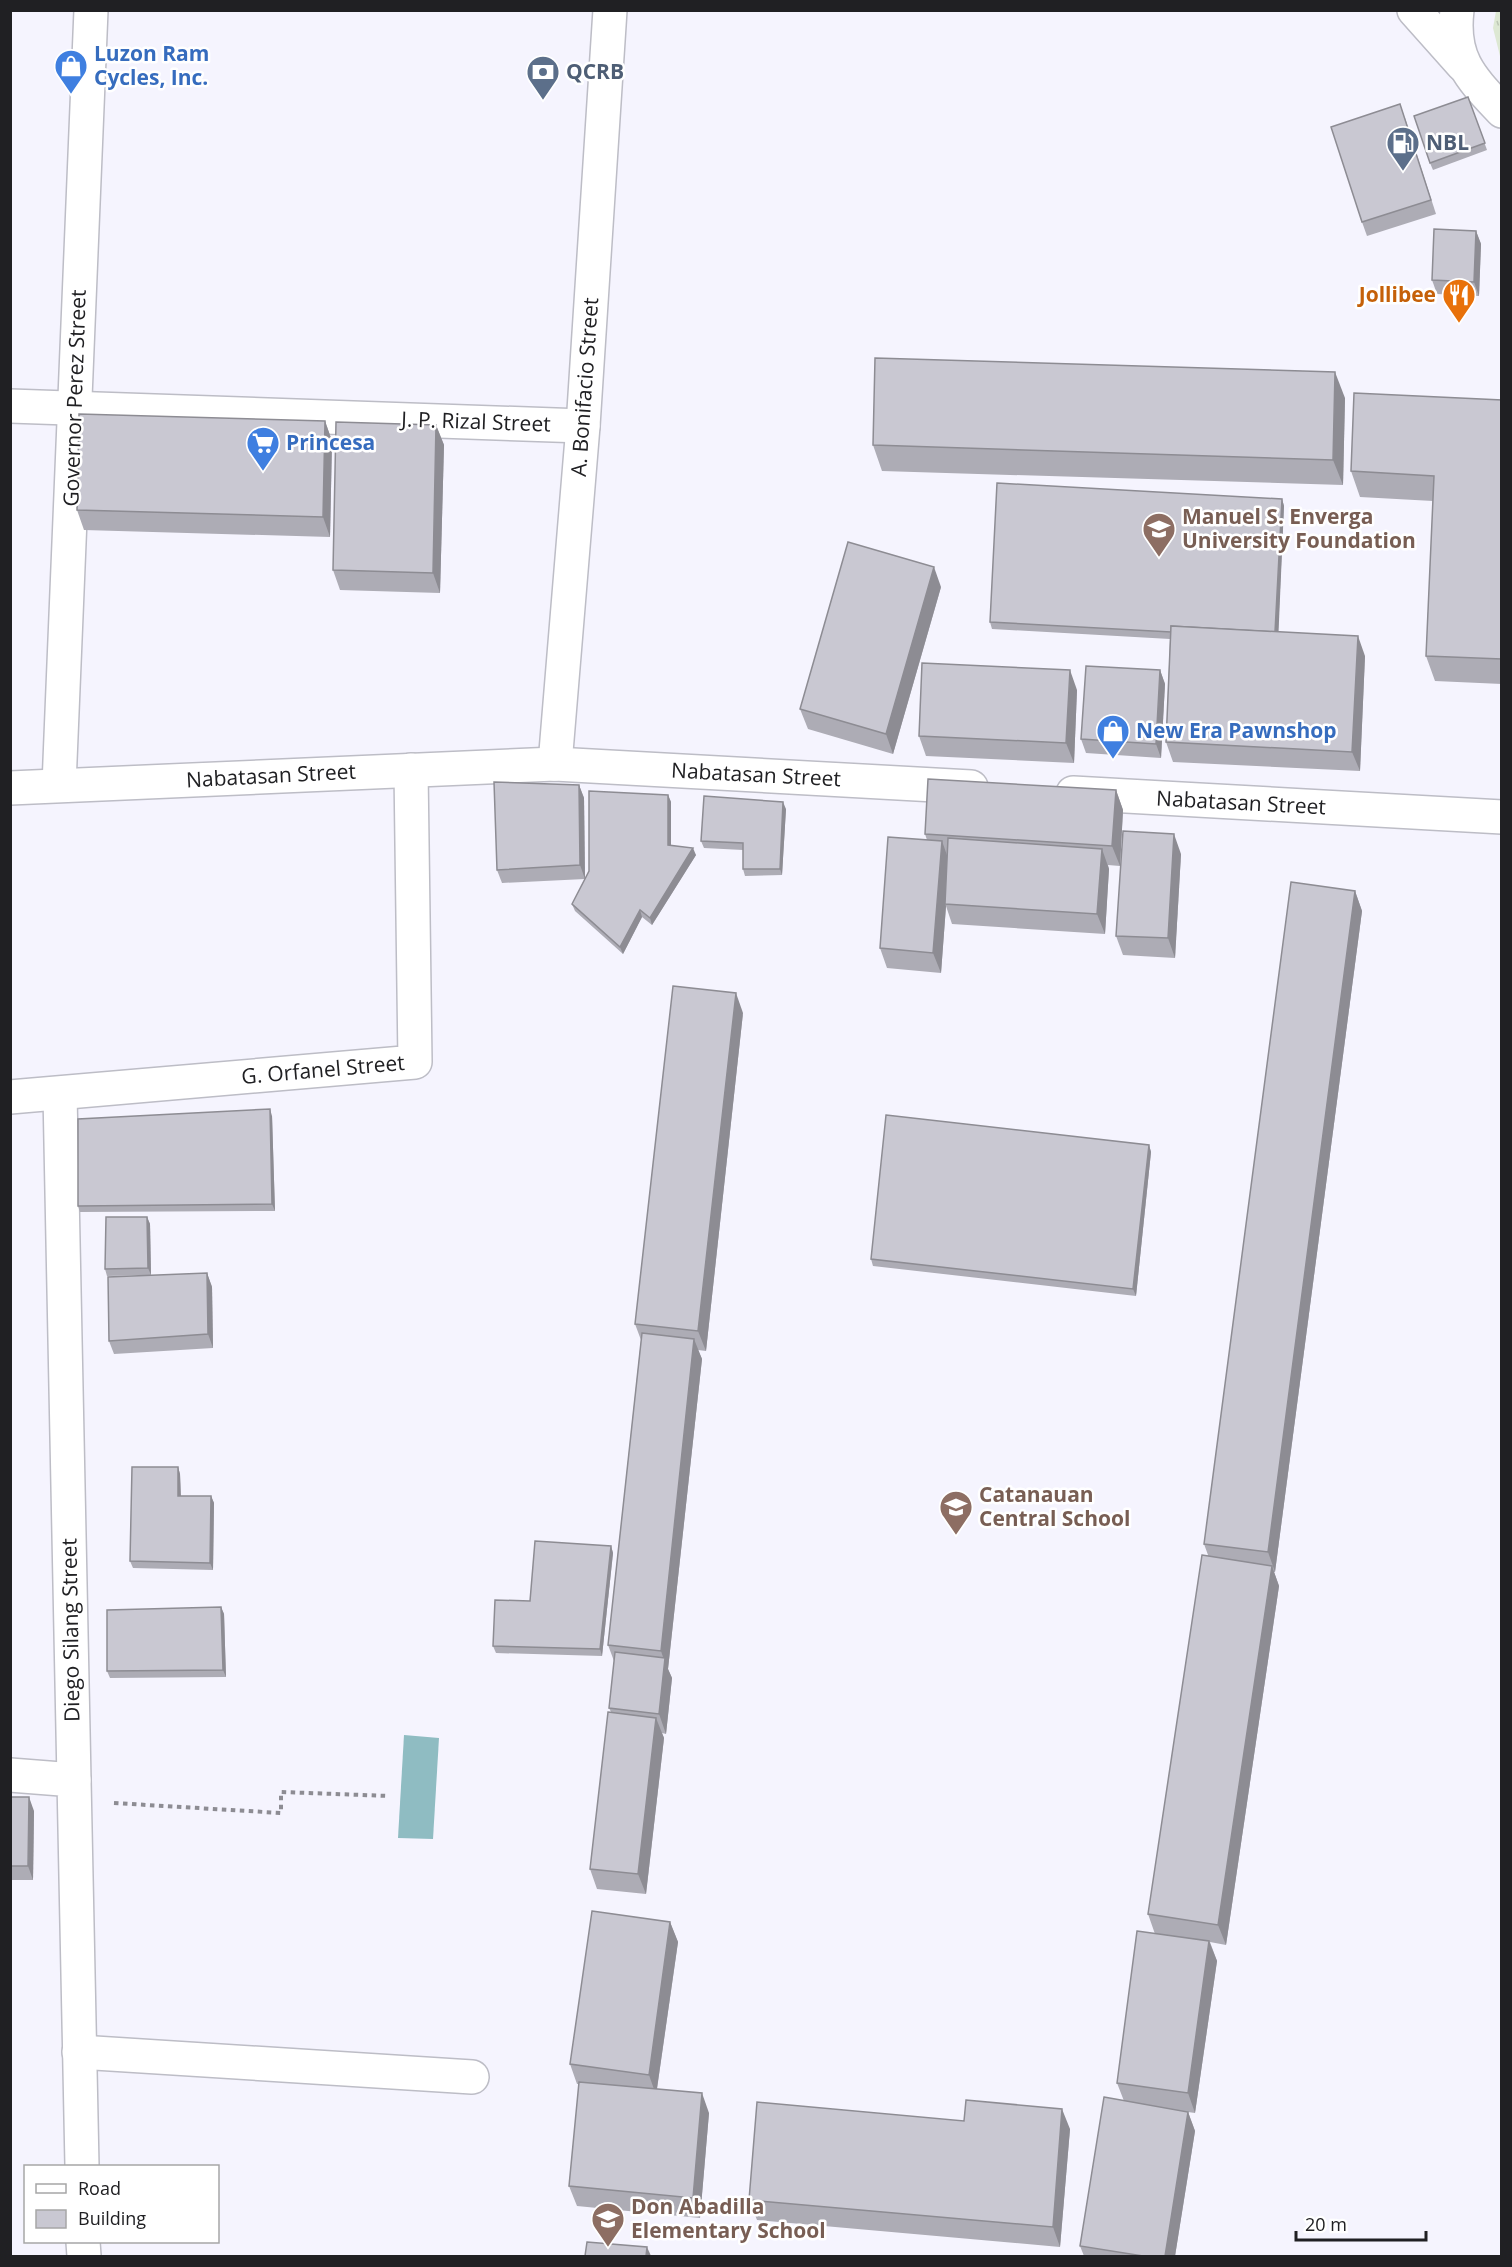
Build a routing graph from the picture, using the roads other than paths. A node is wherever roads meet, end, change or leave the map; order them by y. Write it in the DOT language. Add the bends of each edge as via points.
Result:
graph roads {
  1 [pos="91,10"];
  2 [pos="610,10"];
  3 [pos="1414,10"];
  4 [pos="1457,10"];
  5 [pos="1463,65"];
  6 [pos="1496,103"];
  7 [pos="10,406"];
  8 [pos="74,408"];
  9 [pos="583,426"];
  10 [pos="555,764"];
  11 [pos="411,770"];
  12 [pos="59,785"];
  13 [pos="10,788"];
  14 [pos="998,789"];
  15 [pos="1046,792"];
  16 [pos="1502,818"];
  17 [pos="60,1094"];
  18 [pos="10,1097"];
  19 [pos="10,1775"];
  20 [pos="74,1790"];
  21 [pos="79,2052"];
  22 [pos="472,2077"];
  23 [pos="82,2165"];
  1 -- 8 [label="street, Governor Perez Street"];
  2 -- 9 [label="street, A. Bonifacio Street"];
  3 -- 5 [label="street"];
  4 -- 5 [label="street" via="1454,30"];
  5 -- 6 [label="street"];
  7 -- 8 [label="street, J. P. Rizal Street"];
  8 -- 9 [label="street, J. P. Rizal Street"];
  8 -- 12 [label="street, Governor Perez Street"];
  9 -- 10 [label="street, A. Bonifacio Street"];
  10 -- 11 [label="street, Nabatasan Street"];
  10 -- 14 [label="street, Nabatasan Street"];
  11 -- 12 [label="street, Nabatasan Street"];
  11 -- 17 [label="street, G. Orfanel Street" via="415,1062"];
  12 -- 13 [label="street, Nabatasan Street"];
  15 -- 16 [label="street, Nabatasan Street"];
  17 -- 18 [label="street, G. Orfanel Street"];
  17 -- 20 [label="street, Diego Silang Street"];
  19 -- 20 [label="street"];
  20 -- 21 [label="street, Diego Silang Street"];
  21 -- 22 [label="street"];
  21 -- 23 [label="street, Diego Silang Street"];
}
